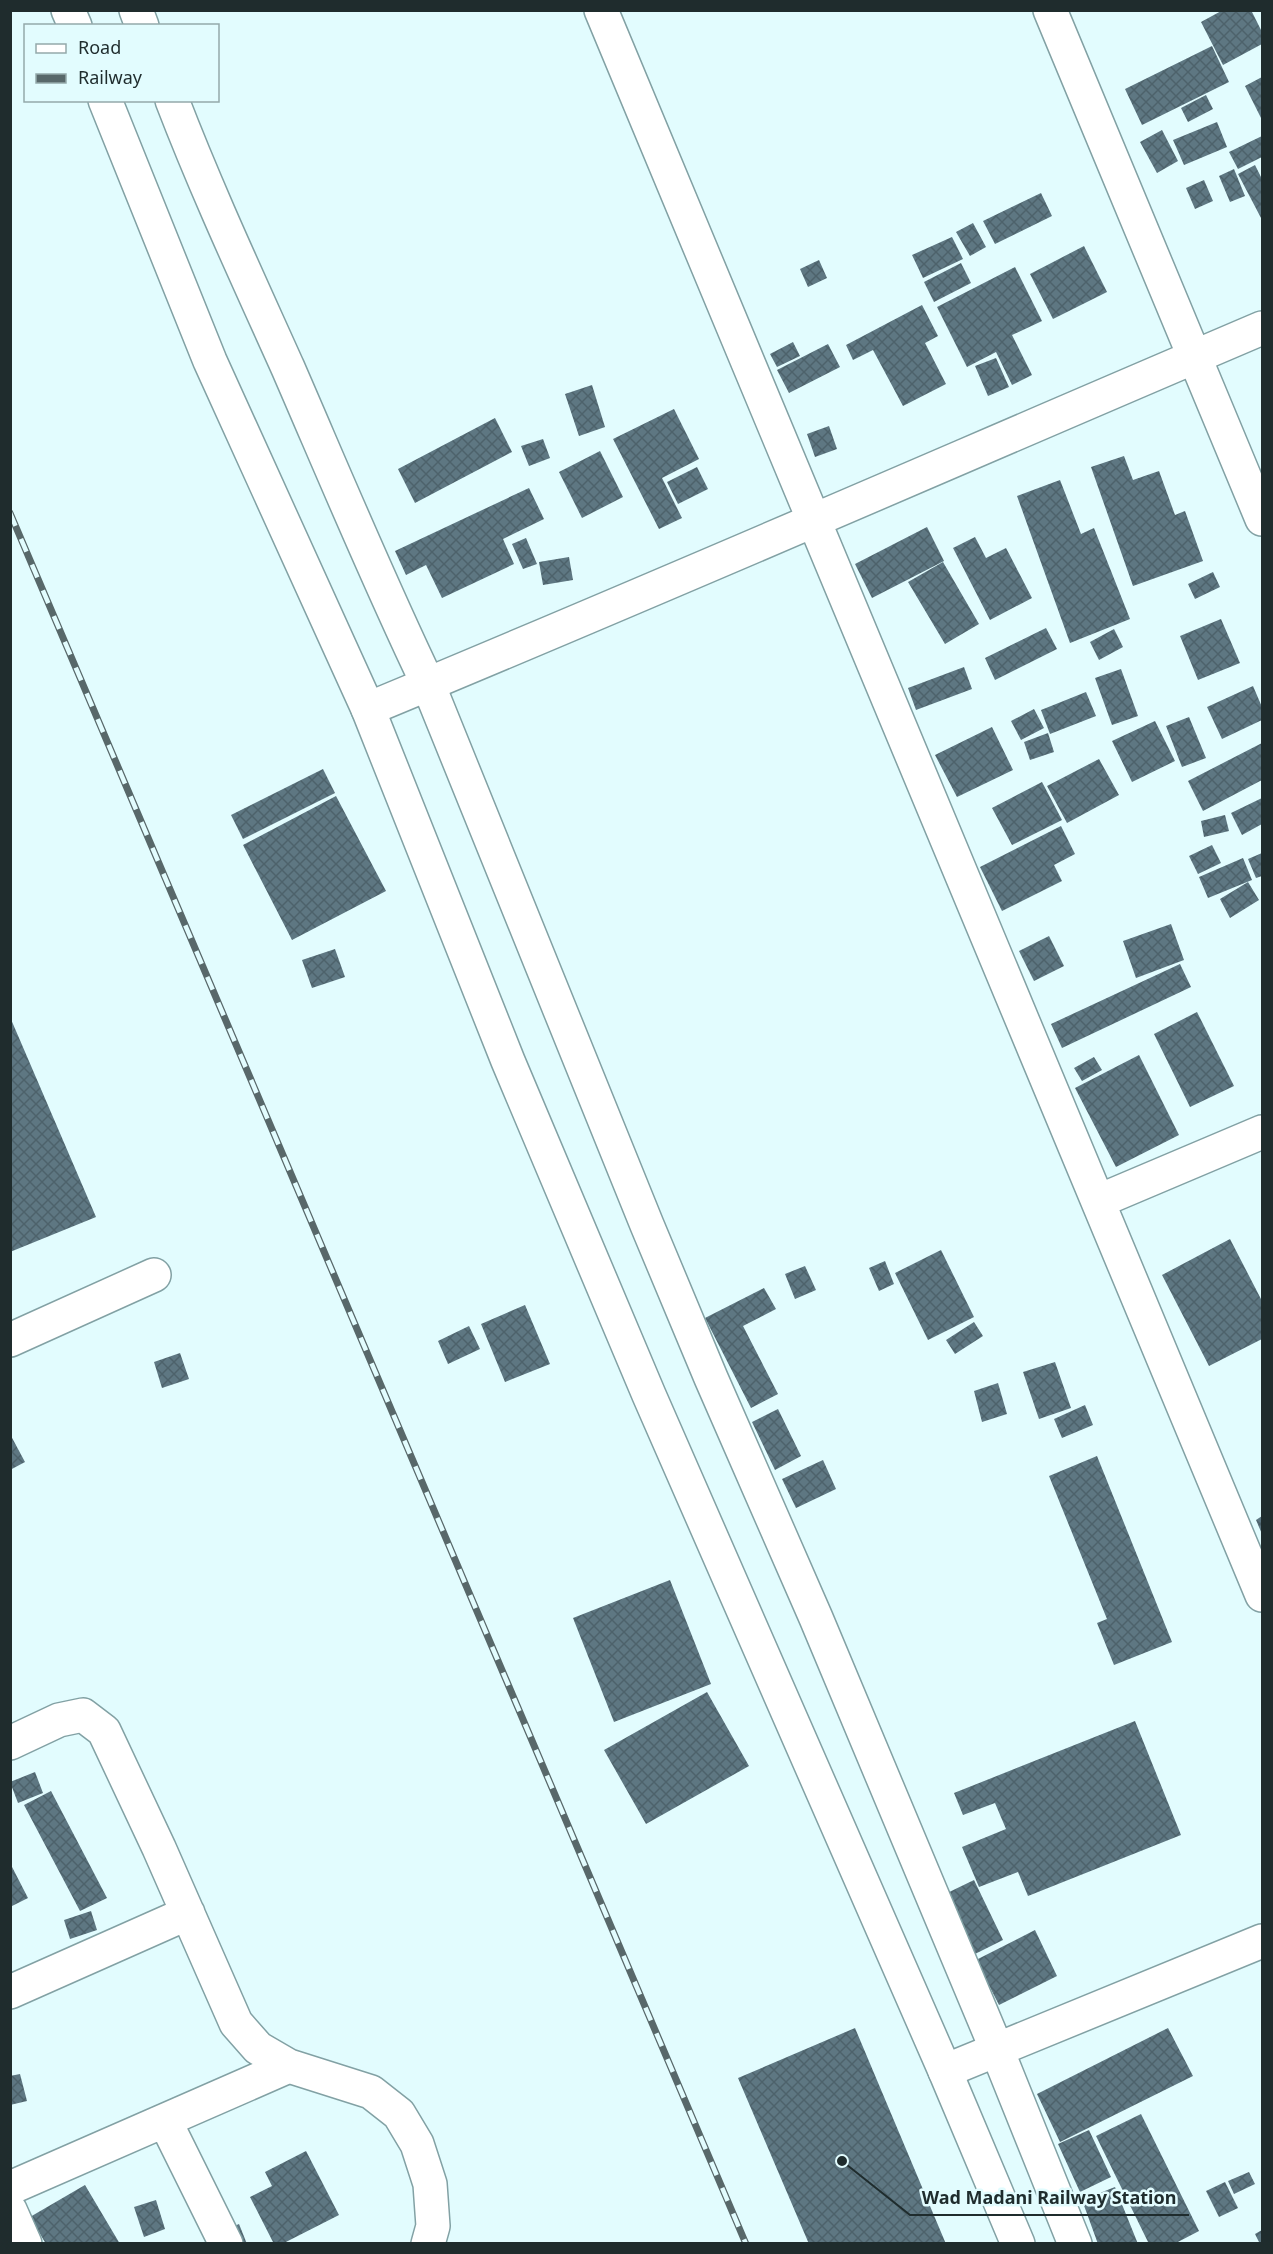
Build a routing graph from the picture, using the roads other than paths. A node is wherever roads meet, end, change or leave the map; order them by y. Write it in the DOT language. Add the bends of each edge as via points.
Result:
graph roads {
  1 [pos="68,10"];
  2 [pos="602,10"];
  3 [pos="1050,10"];
  4 [pos="74,24"];
  5 [pos="106,102"];
  6 [pos="173,102"];
  7 [pos="1263,328"];
  8 [pos="1195,357"];
  9 [pos="1263,519"];
  10 [pos="815,522"];
  11 [pos="428,684"];
  12 [pos="368,709"];
  13 [pos="1263,1132"];
  14 [pos="1099,1202"];
  15 [pos="154,1275"];
  16 [pos="10,1340"];
  17 [pos="1263,1595"];
  18 [pos="10,1743"];
  19 [pos="188,1913"];
  20 [pos="1263,1941"];
  21 [pos="10,1992"];
  22 [pos="997,2050"];
  23 [pos="289,2066"];
  24 [pos="945,2071"];
  25 [pos="165,2121"];
  26 [pos="10,2188"];
  27 [pos="10,2210"];
  28 [pos="25,2244"];
  29 [pos="226,2244"];
  30 [pos="428,2244"];
  31 [pos="1018,2244"];
  32 [pos="1075,2244"];
  1 -- 4 [label="street"];
  2 -- 10 [label="street"];
  3 -- 8 [label="street"];
  5 -- 12 [label="street" via="210,361"];
  6 -- 11 [label="street" via="234,250"];
  7 -- 8 [label="street"];
  8 -- 9 [label="street"];
  8 -- 10 [label="street"];
  10 -- 11 [label="street"];
  10 -- 14 [label="street"];
  11 -- 12 [label="street"];
  11 -- 22 [label="street" via="652,1236"];
  12 -- 24 [label="street" via="503,1050 649,1395"];
  13 -- 14 [label="street"];
  14 -- 17 [label="street"];
  15 -- 16 [label="street"];
  18 -- 19 [label="street" via="59,1720 83,1715 104,1731"];
  19 -- 21 [label="street"];
  19 -- 23 [label="street" via="236,2023 258,2048"];
  20 -- 22 [label="street"];
  22 -- 24 [label="street"];
  22 -- 32 [label="street"];
  23 -- 25 [label="street"];
  23 -- 30 [label="street" via="371,2092 399,2114 417,2144 430,2184 433,2226"];
  24 -- 31 [label="street"];
  25 -- 26 [label="street"];
  25 -- 29 [label="street"];
  27 -- 28 [label="street"];
}
